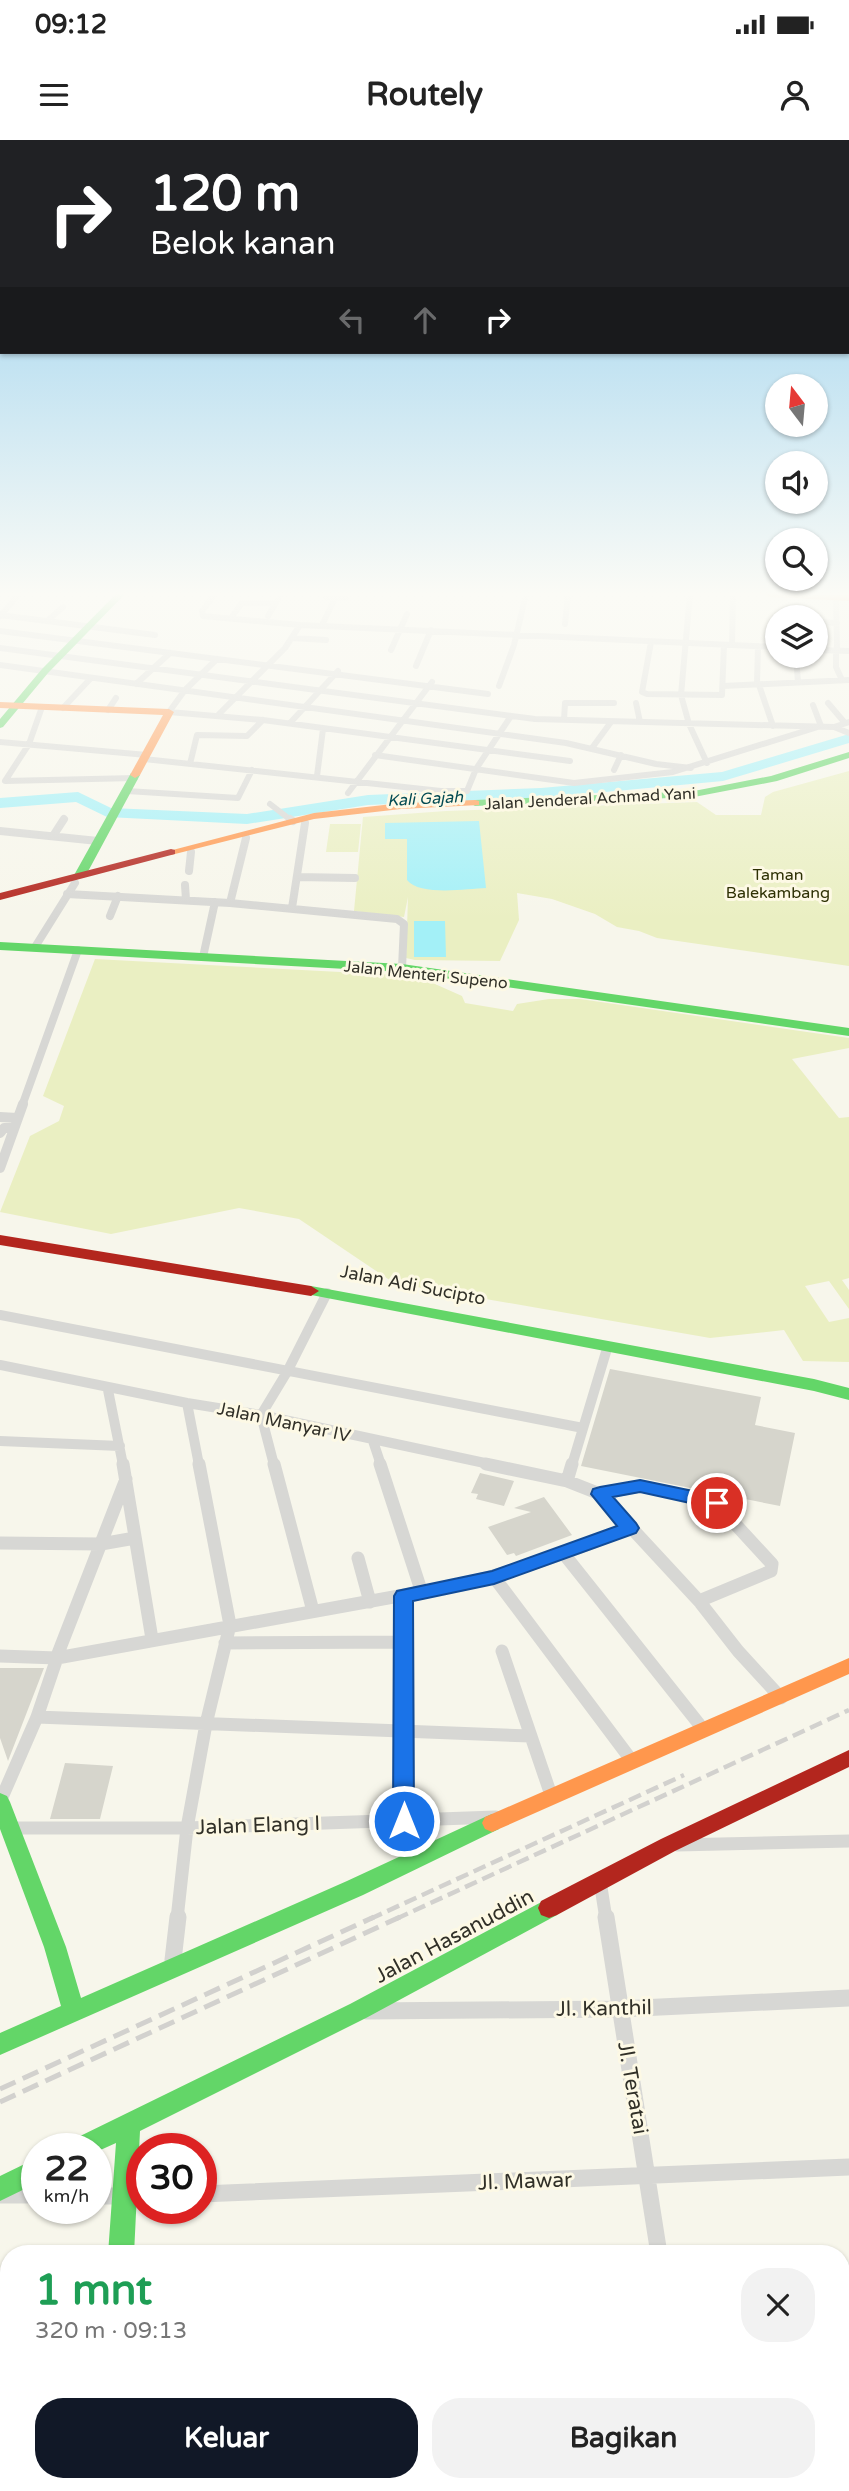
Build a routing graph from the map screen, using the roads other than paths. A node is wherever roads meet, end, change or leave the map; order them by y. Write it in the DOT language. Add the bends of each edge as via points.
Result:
graph roads {
  1 [pos="415,703"];
  2 [pos="636,703"];
  3 [pos="828,703"];
  4 [pos="67,704"];
  5 [pos="175,704"];
  6 [pos="229,704"];
  7 [pos="282,704"];
  8 [pos="308,704"];
  9 [pos="420,704"];
  10 [pos="565,704"];
  11 [pos="683,704"];
  12 [pos="765,704"];
  13 [pos="8,705"];
  14 [pos="813,705"];
  15 [pos="42,707"];
  16 [pos="305,707"];
  17 [pos="63,708"];
  18 [pos="169,712"];
  19 [pos="219,715"];
  20 [pos="229,716"];
  21 [pos="512,716"];
  22 [pos="263,720"];
  23 [pos="402,720"];
  24 [pos="558,720"];
  25 [pos="611,722"];
  26 [pos="640,722"];
  27 [pos="290,723"];
  28 [pos="689,724"];
  29 [pos="0,725"];
  30 [pos="842,725"];
  31 [pos="773,726"];
  32 [pos="821,726"];
  33 [pos="324,729"];
  34 [pos="849,733"];
  35 [pos="498,734"];
  36 [pos="219,736"];
  37 [pos="388,737"];
  38 [pos="0,742"];
  39 [pos="29,744"];
  40 [pos="592,748"];
  41 [pos="488,751"];
  42 [pos="374,755"];
  43 [pos="621,755"];
  44 [pos="145,757"];
  45 [pos="849,757"];
  46 [pos="570,761"];
  47 [pos="707,762"];
  48 [pos="190,764"];
  49 [pos="691,768"];
  50 [pos="476,769"];
  51 [pos="252,770"];
  52 [pos="614,770"];
  53 [pos="317,776"];
  54 [pos="356,781"];
  55 [pos="131,785"];
  56 [pos="348,793"];
  57 [pos="470,799"];
  58 [pos="270,804"];
  59 [pos="64,819"];
  60 [pos="296,821"];
  61 [pos="0,831"];
  62 [pos="53,836"];
  63 [pos="246,838"];
  64 [pos="99,841"];
  65 [pos="191,852"];
  66 [pos="189,871"];
  67 [pos="297,877"];
  68 [pos="355,878"];
  69 [pos="74,885"];
  70 [pos="185,885"];
  71 [pos="118,896"];
  72 [pos="0,897"];
  73 [pos="186,900"];
  74 [pos="215,902"];
  75 [pos="0,903"];
  76 [pos="230,903"];
  77 [pos="292,908"];
  78 [pos="110,916"];
  79 [pos="0,946"];
  80 [pos="34,947"];
  81 [pos="78,950"];
  82 [pos="203,957"];
  83 [pos="402,968"];
  84 [pos="849,1032"];
  85 [pos="0,1117"];
  86 [pos="16,1123"];
  87 [pos="0,1133"];
  88 [pos="0,1168"];
  89 [pos="0,1235"];
  90 [pos="0,1240"];
  91 [pos="327,1293"];
  92 [pos="0,1315"];
  93 [pos="606,1352"];
  94 [pos="0,1365"];
  95 [pos="287,1372"];
  96 [pos="820,1384"];
  97 [pos="849,1389"];
  98 [pos="108,1390"];
  99 [pos="187,1403"];
  100 [pos="261,1415"];
  101 [pos="583,1428"];
  102 [pos="0,1441"];
  103 [pos="373,1441"];
  104 [pos="120,1446"];
  105 [pos="126,1478"];
  106 [pos="567,1481"];
  107 [pos="600,1494"];
  108 [pos="629,1528"];
  109 [pos="135,1538"];
  110 [pos="0,1543"];
  111 [pos="101,1544"];
  112 [pos="564,1554"];
  113 [pos="358,1558"];
  114 [pos="494,1577"];
  115 [pos="422,1593"];
  116 [pos="404,1596"];
  117 [pos="699,1601"];
  118 [pos="370,1602"];
  119 [pos="313,1611"];
  120 [pos="230,1625"];
  121 [pos="152,1639"];
  122 [pos="404,1642"];
  123 [pos="225,1643"];
  124 [pos="502,1651"];
  125 [pos="0,1656"];
  126 [pos="57,1657"];
  127 [pos="849,1667"];
  128 [pos="781,1698"];
  129 [pos="37,1717"];
  130 [pos="206,1724"];
  131 [pos="699,1724"];
  132 [pos="404,1731"];
  133 [pos="530,1736"];
  134 [pos="849,1758"];
  135 [pos="632,1761"];
  136 [pos="551,1795"];
  137 [pos="0,1802"];
  138 [pos="506,1817"];
  139 [pos="404,1821"];
  140 [pos="9,1828"];
  141 [pos="187,1828"];
  142 [pos="849,1841"];
  143 [pos="668,1845"];
  144 [pos="600,1881"];
  145 [pos="173,1960"];
  146 [pos="849,1998"];
  147 [pos="619,2009"];
  148 [pos="73,2011"];
  149 [pos="358,2011"];
  150 [pos="0,2044"];
  151 [pos="130,2123"];
  152 [pos="110,2133"];
  153 [pos="130,2133"];
  154 [pos="849,2167"];
  155 [pos="648,2176"];
  156 [pos="21,2178"];
  157 [pos="0,2189"];
  158 [pos="217,2192"];
  159 [pos="0,2195"];
  160 [pos="21,2195"];
  161 [pos="127,2224"];
  162 [pos="123,2245"];
  163 [pos="658,2245"];
  1 -- 23 [label="street"];
  2 -- 26 [label="street"];
  3 -- 30 [label="street"];
  4 -- 17 [label="street"];
  5 -- 18 [label="street"];
  6 -- 19 [label="street"];
  7 -- 16 [label="street"];
  8 -- 16 [label="street"];
  9 -- 21 [label="street"];
  10 -- 24 [label="street"];
  11 -- 28 [label="street"];
  12 -- 31 [label="street"];
  13 -- 15 [label="main road"];
  13 -- 29 [label="main road"];
  14 -- 32 [label="street"];
  15 -- 17 [label="main road"];
  15 -- 39 [label="street"];
  16 -- 23 [label="street"];
  16 -- 27 [label="street"];
  17 -- 18 [label="main road" via="112,704"];
  18 -- 19 [label="street"];
  18 -- 44 [label="main road"];
  19 -- 20 [label="street"];
  20 -- 22 [label="street"];
  20 -- 36 [label="street"];
  21 -- 24 [label="street"];
  21 -- 35 [label="street"];
  22 -- 27 [label="street"];
  22 -- 36 [label="street" via="247,736"];
  23 -- 35 [label="street"];
  23 -- 37 [label="street"];
  24 -- 25 [label="street"];
  25 -- 26 [label="street"];
  25 -- 40 [label="street"];
  26 -- 28 [label="street"];
  27 -- 33 [label="street"];
  28 -- 31 [label="street"];
  28 -- 47 [label="street"];
  30 -- 32 [label="street"];
  30 -- 34 [label="street"];
  31 -- 32 [label="street"];
  32 -- 47 [label="street"];
  33 -- 37 [label="street"];
  33 -- 53 [label="street"];
  35 -- 40 [label="street"];
  35 -- 41 [label="street"];
  36 -- 48 [label="street" via="197,735"];
  37 -- 41 [label="street"];
  37 -- 42 [label="street"];
  38 -- 39 [label="street"];
  39 -- 44 [label="street"];
  39 -- 55 [label="street" via="5,782"];
  40 -- 43 [label="street"];
  41 -- 46 [label="street"];
  41 -- 50 [label="street"];
  42 -- 50 [label="street"];
  42 -- 54 [label="street"];
  43 -- 49 [label="street"];
  43 -- 52 [label="street"];
  44 -- 48 [label="street"];
  44 -- 55 [label="main road"];
  45 -- 57 [label="main road, Jalan Jenderal Achmad Yani" via="779,778 694,794"];
  47 -- 49 [label="street"];
  48 -- 51 [label="street"];
  49 -- 50 [label="street" via="574,783"];
  50 -- 57 [label="street"];
  51 -- 53 [label="street"];
  51 -- 55 [label="street" via="238,798"];
  53 -- 54 [label="street"];
  54 -- 56 [label="street"];
  54 -- 57 [label="street"];
  55 -- 64 [label="main road"];
  57 -- 60 [label="main road, Jalan Jenderal Achmad Yani"];
  58 -- 60 [label="street"];
  59 -- 62 [label="street"];
  60 -- 63 [label="main road, Jalan Jenderal Achmad Yani"];
  60 -- 67 [label="street"];
  60 -- 69 [label="main road, Jalan Jenderal Achmad Yani"];
  61 -- 62 [label="street" via="35,830"];
  62 -- 64 [label="street"];
  63 -- 65 [label="main road, Jalan Jenderal Achmad Yani"];
  63 -- 76 [label="street"];
  64 -- 69 [label="main road"];
  65 -- 66 [label="street"];
  65 -- 69 [label="main road, Jalan Jenderal Achmad Yani"];
  67 -- 68 [label="street"];
  67 -- 77 [label="street"];
  69 -- 71 [label="street"];
  69 -- 72 [label="main road, Jalan Jenderal Achmad Yani"];
  69 -- 75 [label="main road, Jalan Jenderal Achmad Yani"];
  69 -- 80 [label="street"];
  70 -- 73 [label="street"];
  71 -- 73 [label="street"];
  71 -- 78 [label="street"];
  73 -- 74 [label="street"];
  74 -- 76 [label="street"];
  74 -- 82 [label="street"];
  76 -- 77 [label="street"];
  77 -- 83 [label="street" via="401,920"];
  79 -- 80 [label="main road, Jalan Menteri Supeno"];
  80 -- 81 [label="main road, Jalan Menteri Supeno"];
  81 -- 82 [label="main road, Jalan Menteri Supeno"];
  81 -- 86 [label="street"];
  82 -- 83 [label="main road, Jalan Menteri Supeno"];
  83 -- 84 [label="main road, Jalan Menteri Supeno"];
  85 -- 86 [label="street"];
  86 -- 87 [label="street"];
  86 -- 88 [label="street"];
  89 -- 96 [label="main road, Jalan Adi Sucipto" via="327,1289"];
  90 -- 91 [label="main road, Jalan Adi Sucipto"];
  91 -- 95 [label="street"];
  91 -- 96 [label="main road, Jalan Adi Sucipto"];
  92 -- 95 [label="street"];
  93 -- 101 [label="street"];
  94 -- 99 [label="street, Jalan Manyar IV"];
  95 -- 100 [label="street"];
  95 -- 101 [label="street"];
  96 -- 97 [label="main road, Jalan Adi Sucipto"];
  98 -- 104 [label="street"];
  99 -- 100 [label="street, Jalan Manyar IV"];
  99 -- 120 [label="street"];
  100 -- 103 [label="street, Jalan Manyar IV"];
  100 -- 119 [label="street"];
  101 -- 106 [label="street"];
  102 -- 104 [label="street"];
  103 -- 106 [label="street, Jalan Manyar IV"];
  103 -- 115 [label="street"];
  104 -- 105 [label="street"];
  105 -- 109 [label="street"];
  105 -- 111 [label="street"];
  106 -- 107 [label="street, Jalan Manyar IV"];
  107 -- 108 [label="street"];
  107 -- 117 [label="street" via="635,1486 714,1501 772,1564 771,1571"];
  108 -- 112 [label="street"];
  108 -- 117 [label="street"];
  109 -- 111 [label="street"];
  109 -- 121 [label="street"];
  110 -- 111 [label="street"];
  111 -- 126 [label="street"];
  112 -- 114 [label="street"];
  112 -- 131 [label="street"];
  113 -- 118 [label="street"];
  114 -- 115 [label="street"];
  114 -- 135 [label="street"];
  115 -- 116 [label="street"];
  116 -- 118 [label="street"];
  116 -- 122 [label="street"];
  117 -- 128 [label="street"];
  118 -- 119 [label="street"];
  119 -- 120 [label="street"];
  120 -- 121 [label="street"];
  120 -- 123 [label="street"];
  121 -- 126 [label="street"];
  122 -- 123 [label="street"];
  122 -- 132 [label="street"];
  123 -- 130 [label="street"];
  124 -- 133 [label="street"];
  125 -- 126 [label="street"];
  126 -- 129 [label="street"];
  127 -- 128 [label="main road"];
  128 -- 135 [label="main road"];
  129 -- 130 [label="street"];
  129 -- 137 [label="street"];
  130 -- 132 [label="street"];
  130 -- 141 [label="street"];
  132 -- 133 [label="street"];
  132 -- 139 [label="street"];
  133 -- 136 [label="street"];
  134 -- 143 [label="main road, Jalan Hasanuddin"];
  135 -- 136 [label="main road"];
  136 -- 138 [label="main road"];
  137 -- 140 [label="main road"];
  138 -- 139 [label="street, Jalan Elang I"];
  138 -- 148 [label="main road"];
  139 -- 141 [label="street, Jalan Elang I"];
  140 -- 141 [label="street, Jalan Elang I"];
  140 -- 148 [label="main road" via="55,1947"];
  141 -- 145 [label="street"];
  142 -- 143 [label="street"];
  143 -- 144 [label="main road, Jalan Hasanuddin"];
  144 -- 147 [label="street, Jl. Teratai"];
  144 -- 149 [label="main road, Jalan Hasanuddin"];
  146 -- 147 [label="street, Jl. Kanthil"];
  147 -- 149 [label="street, Jl. Kanthil"];
  147 -- 155 [label="street, Jl. Teratai"];
  148 -- 150 [label="main road"];
  149 -- 151 [label="main road, Jalan Hasanuddin"];
  151 -- 152 [label="main road, Jalan Hasanuddin"];
  151 -- 153 [label="main road"];
  154 -- 155 [label="street, Jl. Mawar"];
  155 -- 158 [label="street, Jl. Mawar"];
  155 -- 163 [label="street, Jl. Teratai"];
  156 -- 157 [label="main road"];
  159 -- 160 [label="street"];
  161 -- 162 [label="main road"];
}
